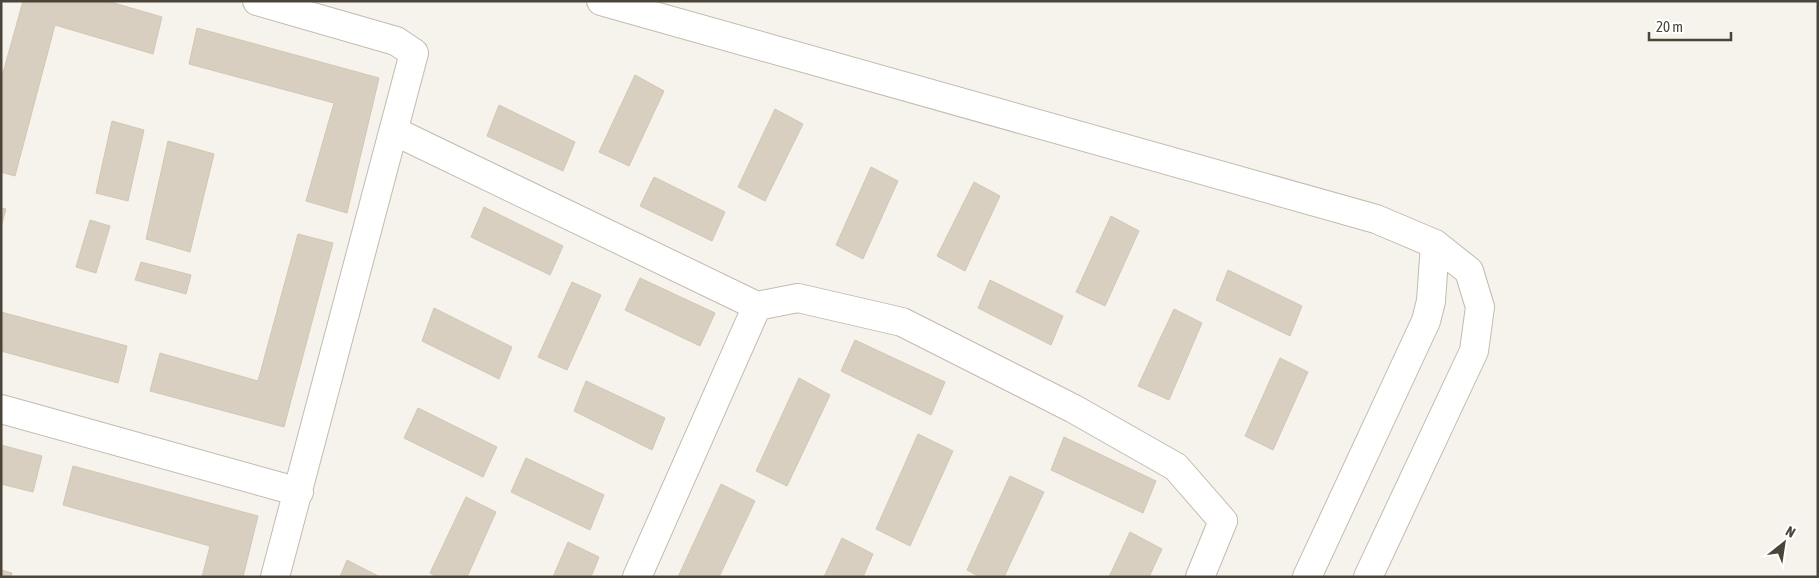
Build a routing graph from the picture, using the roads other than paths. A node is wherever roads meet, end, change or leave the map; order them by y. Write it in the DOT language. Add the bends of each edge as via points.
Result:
graph roads {
  1 [pos="258,1"];
  2 [pos="601,1"];
  3 [pos="394,131"];
  4 [pos="1435,244"];
  5 [pos="758,306"];
  6 [pos="1,409"];
  7 [pos="298,492"];
  8 [pos="275,577"];
  9 [pos="637,577"];
  10 [pos="1200,577"];
  11 [pos="1307,577"];
  12 [pos="1368,577"];
  1 -- 3 [label="street" via="396,40 414,53"];
  2 -- 4 [label="street" via="1376,219"];
  3 -- 5 [label="street"];
  3 -- 7 [label="street"];
  4 -- 11 [label="street" via="1426,321"];
  4 -- 12 [label="street" via="1469,271 1480,306 1474,351"];
  5 -- 9 [label="street"];
  5 -- 10 [label="street" via="798,298 902,322 1074,409 1176,466 1223,521"];
  6 -- 7 [label="street"];
  7 -- 8 [label="street"];
}
